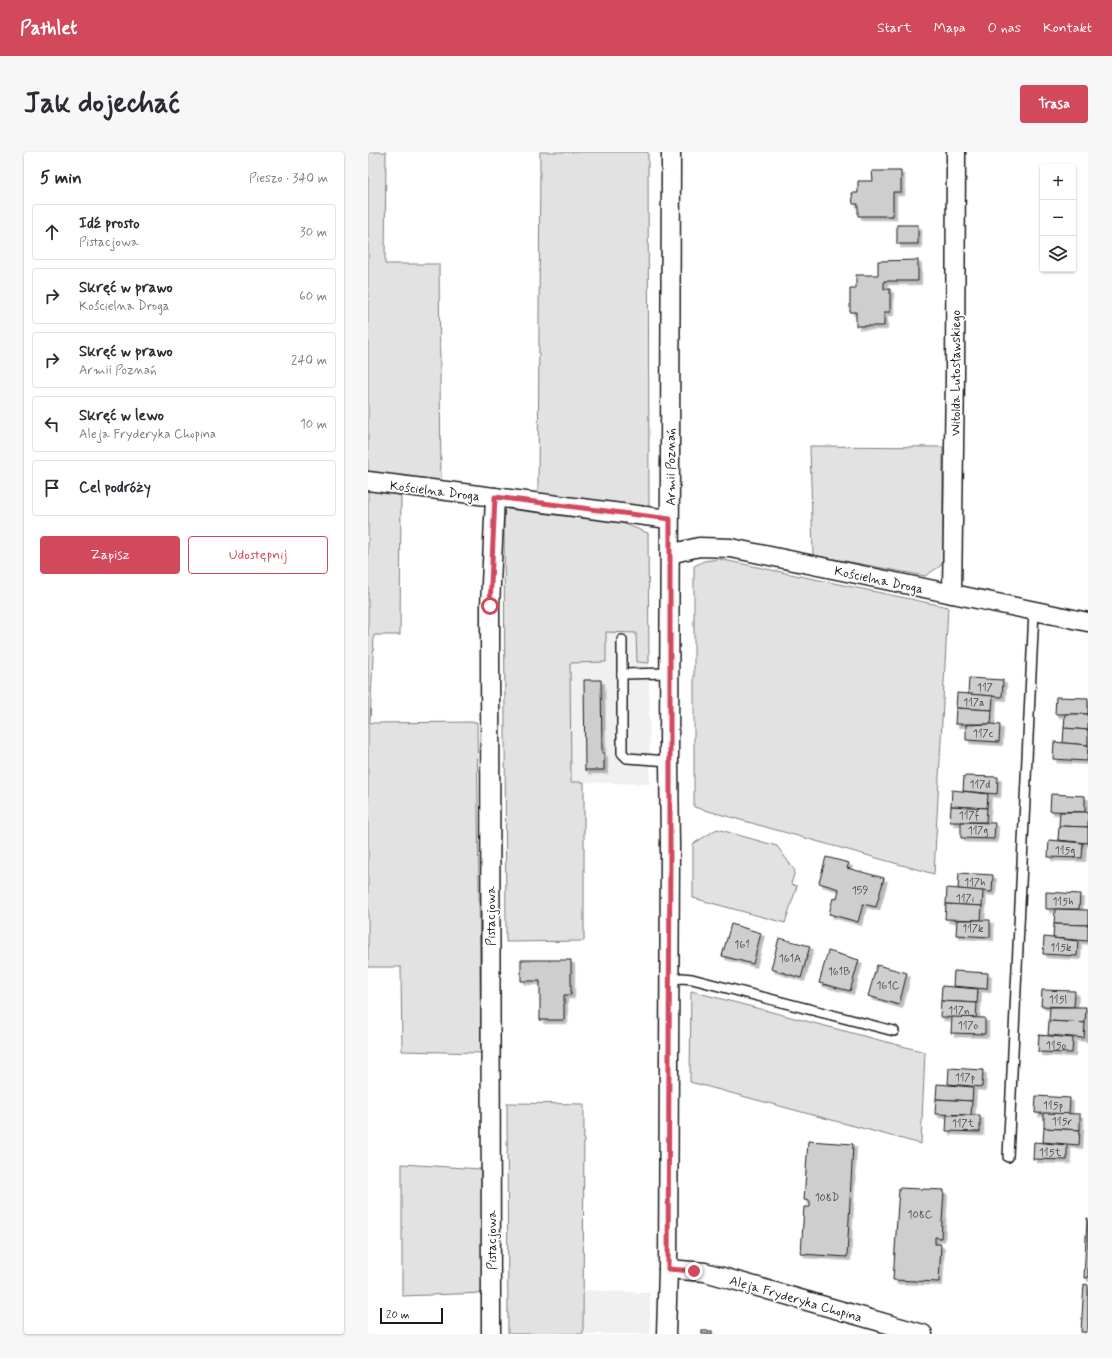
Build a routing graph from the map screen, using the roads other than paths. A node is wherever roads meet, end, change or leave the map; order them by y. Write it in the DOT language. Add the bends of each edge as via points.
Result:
graph roads {
  1 [pos="671,152"];
  2 [pos="956,152"];
  3 [pos="368,481"];
  4 [pos="495,497"];
  5 [pos="670,519"];
  6 [pos="670,554"];
  7 [pos="952,594"];
  8 [pos="1034,611"];
  9 [pos="1088,622"];
  10 [pos="622,640"];
  11 [pos="669,673"];
  12 [pos="622,674"];
  13 [pos="669,760"];
  14 [pos="669,980"];
  15 [pos="894,1031"];
  16 [pos="1008,1157"];
  17 [pos="668,1269"];
  18 [pos="491,1334"];
  19 [pos="666,1334"];
  20 [pos="923,1334"];
  1 -- 5 [label="street, Armii Poznań"];
  2 -- 7 [label="street, Witolda Lutosławskiego"];
  3 -- 4 [label="street, Kościelna Droga"];
  4 -- 5 [label="street, Kościelna Droga"];
  4 -- 18 [label="street, Pistacjowa" via="490,606"];
  5 -- 6 [label="street, Armii Poznań"];
  6 -- 7 [label="street, Kościelna Droga" via="699,547 731,548"];
  6 -- 11 [label="street, Armii Poznań"];
  7 -- 8 [label="street, Kościelna Droga"];
  8 -- 9 [label="street, Kościelna Droga"];
  8 -- 16 [label="lane"];
  10 -- 12 [label="lane"];
  11 -- 12 [label="lane"];
  11 -- 13 [label="street, Armii Poznań"];
  12 -- 13 [label="lane" via="622,753 633,760"];
  13 -- 14 [label="street, Armii Poznań"];
  14 -- 15 [label="lane" via="692,979"];
  14 -- 17 [label="street, Armii Poznań"];
  17 -- 19 [label="street, Armii Poznań"];
  17 -- 20 [label="street, Aleja Fryderyka Chopina" via="705,1272"];
}
